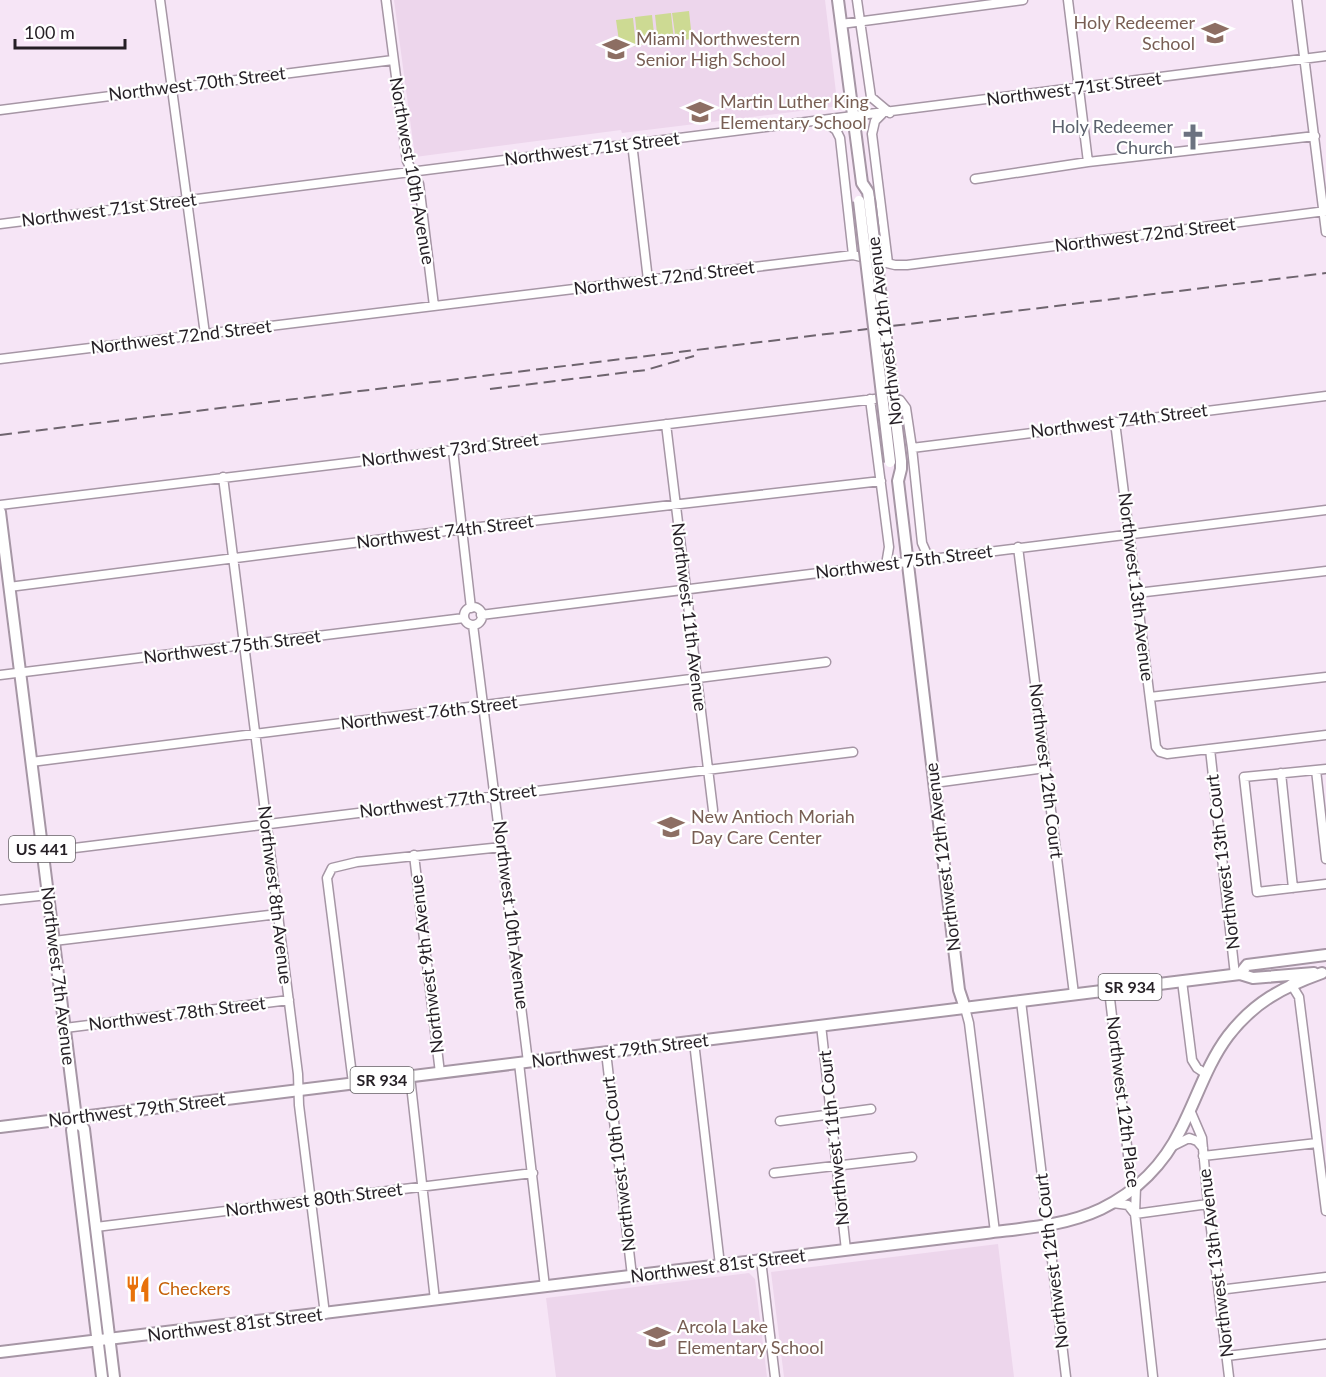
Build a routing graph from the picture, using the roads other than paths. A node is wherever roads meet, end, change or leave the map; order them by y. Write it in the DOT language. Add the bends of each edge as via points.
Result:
graph roads {
  1 [pos="160,0"];
  2 [pos="386,0"];
  3 [pos="838,0"];
  4 [pos="857,0"];
  5 [pos="1023,0"];
  6 [pos="1068,0"];
  7 [pos="1297,0"];
  8 [pos="860,22"];
  9 [pos="841,24"];
  10 [pos="1326,57"];
  11 [pos="1305,59"];
  12 [pos="393,60"];
  13 [pos="172,87"];
  14 [pos="1078,87"];
  15 [pos="0,110"];
  16 [pos="886,113"];
  17 [pos="854,117"];
  18 [pos="824,121"];
  19 [pos="1315,136"];
  20 [pos="632,143"];
  21 [pos="1088,162"];
  22 [pos="412,173"];
  23 [pos="975,179"];
  24 [pos="186,200"];
  25 [pos="1325,211"];
  26 [pos="0,224"];
  27 [pos="1326,232"];
  28 [pos="853,255"];
  29 [pos="888,263"];
  30 [pos="648,280"];
  31 [pos="434,306"];
  32 [pos="206,333"];
  33 [pos="0,359"];
  34 [pos="1326,396"];
  35 [pos="870,399"];
  36 [pos="900,400"];
  37 [pos="1115,422"];
  38 [pos="666,424"];
  39 [pos="912,448"];
  40 [pos="453,450"];
  41 [pos="223,477"];
  42 [pos="881,481"];
  43 [pos="0,504"];
  44 [pos="675,505"];
  45 [pos="1326,510"];
  46 [pos="0,512"];
  47 [pos="462,529"];
  48 [pos="1129,535"];
  49 [pos="1018,547"];
  50 [pos="233,559"];
  51 [pos="934,559"];
  52 [pos="908,562"];
  53 [pos="886,565"];
  54 [pos="1326,571"];
  55 [pos="9,587"];
  56 [pos="686,590"];
  57 [pos="1137,593"];
  58 [pos="471,608"];
  59 [pos="482,615"];
  60 [pos="464,618"];
  61 [pos="473,625"];
  62 [pos="244,645"];
  63 [pos="826,662"];
  64 [pos="20,673"];
  65 [pos="0,675"];
  66 [pos="1326,677"];
  67 [pos="697,679"];
  68 [pos="1150,697"];
  69 [pos="484,705"];
  70 [pos="255,734"];
  71 [pos="1326,735"];
  72 [pos="1210,749"];
  73 [pos="853,752"];
  74 [pos="31,762"];
  75 [pos="1045,768"];
  76 [pos="708,769"];
  77 [pos="1321,769"];
  78 [pos="1281,773"];
  79 [pos="934,783"];
  80 [pos="496,795"];
  81 [pos="713,810"];
  82 [pos="267,824"];
  83 [pos="502,847"];
  84 [pos="42,852"];
  85 [pos="414,855"];
  86 [pos="1326,859"];
  87 [pos="1326,884"];
  88 [pos="1293,888"];
  89 [pos="48,895"];
  90 [pos="0,900"];
  91 [pos="278,914"];
  92 [pos="54,941"];
  93 [pos="1326,955"];
  94 [pos="1324,972"];
  95 [pos="1237,974"];
  96 [pos="1182,981"];
  97 [pos="1291,984"];
  98 [pos="1109,990"];
  99 [pos="1074,994"];
  100 [pos="289,1000"];
  101 [pos="1021,1001"];
  102 [pos="964,1008"];
  103 [pos="821,1025"];
  104 [pos="65,1028"];
  105 [pos="694,1041"];
  106 [pos="606,1052"];
  107 [pos="524,1063"];
  108 [pos="440,1073"];
  109 [pos="1206,1074"];
  110 [pos="410,1076"];
  111 [pos="352,1083"];
  112 [pos="299,1090"];
  113 [pos="871,1109"];
  114 [pos="1190,1110"];
  115 [pos="832,1114"];
  116 [pos="76,1118"];
  117 [pos="780,1121"];
  118 [pos="0,1127"];
  119 [pos="1317,1143"];
  120 [pos="1171,1147"];
  121 [pos="1203,1153"];
  122 [pos="912,1157"];
  123 [pos="838,1166"];
  124 [pos="532,1173"];
  125 [pos="774,1173"];
  126 [pos="1136,1186"];
  127 [pos="422,1187"];
  128 [pos="310,1200"];
  129 [pos="1112,1203"];
  130 [pos="1208,1204"];
  131 [pos="1326,1211"];
  132 [pos="1135,1214"];
  133 [pos="1048,1225"];
  134 [pos="96,1227"];
  135 [pos="994,1232"];
  136 [pos="846,1250"];
  137 [pos="761,1260"];
  138 [pos="720,1265"];
  139 [pos="632,1276"];
  140 [pos="1326,1277"];
  141 [pos="545,1287"];
  142 [pos="1219,1290"];
  143 [pos="435,1300"];
  144 [pos="326,1314"];
  145 [pos="110,1340"];
  146 [pos="97,1341"];
  147 [pos="1326,1344"];
  148 [pos="0,1352"];
  149 [pos="1227,1356"];
  150 [pos="102,1377"];
  151 [pos="114,1377"];
  152 [pos="775,1377"];
  153 [pos="1066,1377"];
  154 [pos="1154,1377"];
  155 [pos="1229,1377"];
  1 -- 13 [label="street"];
  2 -- 12 [label="street, Northwest 10th Avenue"];
  3 -- 9 [label="main road, Northwest 12th Avenue"];
  4 -- 8 [label="street"];
  5 -- 8 [label="street"];
  6 -- 14 [label="street"];
  7 -- 11 [label="street"];
  8 -- 9 [label="street"];
  8 -- 16 [label="street" via="871,97"];
  9 -- 17 [label="main road, Northwest 12th Avenue"];
  10 -- 11 [label="street, Northwest 71st Street"];
  11 -- 14 [label="street, Northwest 71st Street"];
  11 -- 19 [label="street"];
  12 -- 13 [label="street, Northwest 70th Street"];
  12 -- 22 [label="street, Northwest 10th Avenue"];
  13 -- 15 [label="street, Northwest 70th Street"];
  13 -- 24 [label="street"];
  14 -- 16 [label="street, Northwest 71st Street"];
  14 -- 21 [label="street"];
  16 -- 17 [label="street, Northwest 71st Street"];
  16 -- 29 [label="street, Northwest 12th Avenue" via="875,121 872,134"];
  17 -- 18 [label="street, Northwest 71st Street"];
  17 -- 52 [label="main road, Northwest 12th Avenue, bridge" via="862,183 858,193 864,200 895,462 891,469 898,481"];
  18 -- 20 [label="street, Northwest 71st Street"];
  18 -- 28 [label="street, Northwest 12th Avenue" via="840,138"];
  19 -- 21 [label="street"];
  19 -- 25 [label="street"];
  20 -- 22 [label="street, Northwest 71st Street"];
  20 -- 30 [label="street"];
  21 -- 23 [label="street"];
  22 -- 24 [label="street, Northwest 71st Street"];
  22 -- 31 [label="street, Northwest 10th Avenue" via="418,184"];
  24 -- 26 [label="street, Northwest 71st Street"];
  24 -- 32 [label="street"];
  25 -- 27 [label="street"];
  25 -- 29 [label="street, Northwest 72nd Street" via="908,265"];
  28 -- 29 [label="street, Northwest 72nd Street"];
  28 -- 30 [label="street, Northwest 72nd Street"];
  30 -- 31 [label="street, Northwest 72nd Street"];
  31 -- 32 [label="street, Northwest 72nd Street"];
  32 -- 33 [label="street, Northwest 72nd Street"];
  34 -- 37 [label="street, Northwest 74th Street"];
  35 -- 36 [label="street, Northwest 73rd Street"];
  35 -- 38 [label="street, Northwest 73rd Street"];
  35 -- 42 [label="street, Northwest 12th Avenue"];
  36 -- 39 [label="street, Northwest 12th Avenue" via="906,408"];
  37 -- 39 [label="street, Northwest 74th Street"];
  37 -- 48 [label="street, Northwest 13th Avenue"];
  38 -- 40 [label="street, Northwest 73rd Street"];
  38 -- 44 [label="street, Northwest 11th Avenue"];
  39 -- 51 [label="street, Northwest 12th Avenue" via="922,543"];
  40 -- 41 [label="street, Northwest 73rd Street"];
  40 -- 47 [label="street"];
  41 -- 43 [label="street, Northwest 73rd Street"];
  41 -- 50 [label="street, Northwest 8th Avenue"];
  42 -- 44 [label="street, Northwest 74th Street"];
  42 -- 53 [label="street, Northwest 12th Avenue" via="889,547"];
  44 -- 47 [label="street, Northwest 74th Street"];
  44 -- 56 [label="street, Northwest 11th Avenue"];
  45 -- 48 [label="street, Northwest 75th Street"];
  46 -- 55 [label="main road, Northwest 7th Avenue / US 441"];
  47 -- 50 [label="street, Northwest 74th Street"];
  47 -- 58 [label="street"];
  48 -- 49 [label="street, Northwest 75th Street"];
  48 -- 57 [label="street, Northwest 13th Avenue"];
  49 -- 51 [label="street, Northwest 75th Street"];
  49 -- 75 [label="street, Northwest 12th Court"];
  50 -- 55 [label="street, Northwest 74th Street"];
  50 -- 62 [label="street, Northwest 8th Avenue"];
  51 -- 52 [label="street, Northwest 75th Street"];
  52 -- 53 [label="street, Northwest 75th Street"];
  52 -- 79 [label="main road, Northwest 12th Avenue"];
  53 -- 56 [label="street, Northwest 75th Street"];
  54 -- 57 [label="street"];
  55 -- 64 [label="main road, Northwest 7th Avenue / US 441"];
  56 -- 59 [label="street, Northwest 75th Street"];
  56 -- 67 [label="street, Northwest 11th Avenue"];
  57 -- 68 [label="street, Northwest 13th Avenue"];
  58 -- 59 [label="street"];
  58 -- 60 [label="street" via="465,611"];
  59 -- 61 [label="street"];
  60 -- 61 [label="street"];
  60 -- 62 [label="street, Northwest 75th Street"];
  61 -- 69 [label="street, Northwest 10th Avenue"];
  62 -- 64 [label="street, Northwest 75th Street"];
  62 -- 70 [label="street, Northwest 8th Avenue"];
  63 -- 67 [label="street, Northwest 76th Street"];
  64 -- 65 [label="street, Northwest 75th Street"];
  64 -- 74 [label="main road, Northwest 7th Avenue / US 441"];
  66 -- 68 [label="street"];
  67 -- 69 [label="street, Northwest 76th Street"];
  67 -- 76 [label="street, Northwest 11th Avenue"];
  68 -- 72 [label="street, Northwest 13th Avenue" via="1156,747 1160,752"];
  69 -- 70 [label="street, Northwest 76th Street"];
  69 -- 80 [label="street, Northwest 10th Avenue"];
  70 -- 74 [label="street, Northwest 76th Street"];
  70 -- 82 [label="street, Northwest 8th Avenue"];
  71 -- 72 [label="street"];
  72 -- 95 [label="street, Northwest 13th Court"];
  73 -- 76 [label="street, Northwest 77th Street"];
  74 -- 84 [label="main road, Northwest 7th Avenue / US 441"];
  75 -- 79 [label="street"];
  75 -- 99 [label="street, Northwest 12th Court"];
  76 -- 80 [label="street, Northwest 77th Street"];
  76 -- 81 [label="street, Northwest 11th Avenue"];
  77 -- 78 [label="street"];
  77 -- 86 [label="street"];
  78 -- 88 [label="street"];
  78 -- 88 [label="street" via="1244,777 1257,892"];
  79 -- 102 [label="main road, Northwest 12th Avenue"];
  80 -- 82 [label="street, Northwest 77th Street"];
  80 -- 83 [label="street, Northwest 10th Avenue"];
  82 -- 84 [label="street, Northwest 77th Street"];
  82 -- 91 [label="street, Northwest 8th Avenue"];
  83 -- 85 [label="street"];
  83 -- 107 [label="street, Northwest 10th Avenue"];
  84 -- 89 [label="main road, Northwest 7th Avenue / US 441"];
  85 -- 108 [label="street, Northwest 9th Avenue"];
  85 -- 111 [label="street" via="332,868 327,878"];
  87 -- 88 [label="street"];
  89 -- 90 [label="street"];
  89 -- 92 [label="main road, Northwest 7th Avenue / US 441"];
  91 -- 92 [label="street"];
  91 -- 100 [label="street, Northwest 8th Avenue"];
  92 -- 104 [label="main road, Northwest 7th Avenue / US 441"];
  93 -- 95 [label="main road, Northwest 79th Street / SR 934" via="1247,965"];
  94 -- 95 [label="main road, Northwest 79th Street" via="1252,978"];
  94 -- 97 [label="main road, Northwest 81st Street"];
  95 -- 96 [label="main road, Northwest 79th Street / SR 934"];
  96 -- 98 [label="main road, Northwest 79th Street / SR 934"];
  96 -- 109 [label="street" via="1192,1060"];
  97 -- 109 [label="main road, Northwest 81st Street" via="1240,1022"];
  97 -- 119 [label="street" via="1299,997"];
  98 -- 99 [label="main road, Northwest 79th Street / SR 934"];
  98 -- 126 [label="street, Northwest 12th Place" via="1130,1172"];
  99 -- 101 [label="main road, Northwest 79th Street / SR 934"];
  100 -- 104 [label="street, Northwest 78th Street"];
  100 -- 112 [label="street, Northwest 8th Avenue"];
  101 -- 102 [label="main road, Northwest 79th Street / SR 934"];
  101 -- 133 [label="street, Northwest 12th Court"];
  102 -- 103 [label="main road, Northwest 79th Street / SR 934"];
  102 -- 135 [label="street, Northwest 12th Avenue"];
  103 -- 105 [label="main road, Northwest 79th Street / SR 934"];
  103 -- 115 [label="street, Northwest 11th Court"];
  104 -- 116 [label="main road, Northwest 7th Avenue / US 441"];
  105 -- 106 [label="main road, Northwest 79th Street / SR 934"];
  105 -- 138 [label="street"];
  106 -- 107 [label="main road, Northwest 79th Street / SR 934"];
  106 -- 139 [label="street, Northwest 10th Court"];
  107 -- 108 [label="main road, Northwest 79th Street / SR 934"];
  107 -- 124 [label="street, Northwest 10th Avenue"];
  108 -- 110 [label="main road, Northwest 79th Street / SR 934"];
  109 -- 114 [label="main road, Northwest 81st Street"];
  110 -- 111 [label="main road, Northwest 79th Street / SR 934"];
  110 -- 127 [label="street"];
  111 -- 112 [label="main road, Northwest 79th Street / SR 934"];
  112 -- 116 [label="main road, Northwest 79th Street / SR 934"];
  112 -- 128 [label="street, Northwest 8th Avenue"];
  113 -- 115 [label="street"];
  114 -- 120 [label="main road, Northwest 81st Street"];
  114 -- 121 [label="street, Northwest 13th Avenue" via="1202,1138"];
  115 -- 117 [label="street"];
  115 -- 123 [label="street, Northwest 11th Court"];
  116 -- 118 [label="main road, Northwest 79th Street / SR 934"];
  116 -- 134 [label="main road, Northwest 7th Avenue / US 441" via="84,1129"];
  116 -- 146 [label="main road, Northwest 7th Avenue / US 441" via="72,1130"];
  119 -- 121 [label="street"];
  119 -- 131 [label="street"];
  120 -- 121 [label="street, Northwest 13th Avenue" via="1189,1138 1197,1141"];
  120 -- 126 [label="main road, Northwest 81st Street"];
  121 -- 130 [label="street, Northwest 13th Avenue"];
  122 -- 123 [label="street"];
  123 -- 125 [label="street"];
  123 -- 136 [label="street, Northwest 11th Court"];
  124 -- 127 [label="street, Northwest 80th Street"];
  124 -- 141 [label="street, Northwest 10th Avenue"];
  126 -- 129 [label="main road, Northwest 81st Street"];
  126 -- 132 [label="street, Northwest 12th Place"];
  127 -- 128 [label="street, Northwest 80th Street"];
  127 -- 143 [label="street"];
  128 -- 134 [label="street, Northwest 80th Street"];
  128 -- 144 [label="street, Northwest 8th Avenue"];
  129 -- 132 [label="street, Northwest 12th Place" via="1128,1205"];
  129 -- 133 [label="main road, Northwest 81st Street" via="1075,1219"];
  130 -- 132 [label="street"];
  130 -- 142 [label="street, Northwest 13th Avenue"];
  132 -- 154 [label="street, Northwest 12th Place"];
  133 -- 135 [label="main road, Northwest 81st Street"];
  133 -- 153 [label="street, Northwest 12th Court"];
  134 -- 145 [label="main road, Northwest 7th Avenue / US 441"];
  135 -- 136 [label="main road, Northwest 81st Street"];
  136 -- 137 [label="main road, Northwest 81st Street"];
  137 -- 138 [label="main road, Northwest 81st Street"];
  137 -- 152 [label="street"];
  138 -- 139 [label="main road, Northwest 81st Street"];
  139 -- 141 [label="main road, Northwest 81st Street"];
  140 -- 142 [label="street"];
  141 -- 143 [label="main road, Northwest 81st Street"];
  142 -- 149 [label="street, Northwest 13th Avenue"];
  143 -- 144 [label="main road, Northwest 81st Street"];
  144 -- 145 [label="main road, Northwest 81st Street"];
  145 -- 146 [label="main road, Northwest 81st Street"];
  145 -- 151 [label="main road, Northwest 7th Avenue / US 441"];
  146 -- 148 [label="main road, Northwest 81st Street"];
  146 -- 150 [label="main road, Northwest 7th Avenue / US 441"];
  147 -- 149 [label="street"];
  149 -- 155 [label="street, Northwest 13th Avenue"];
}
